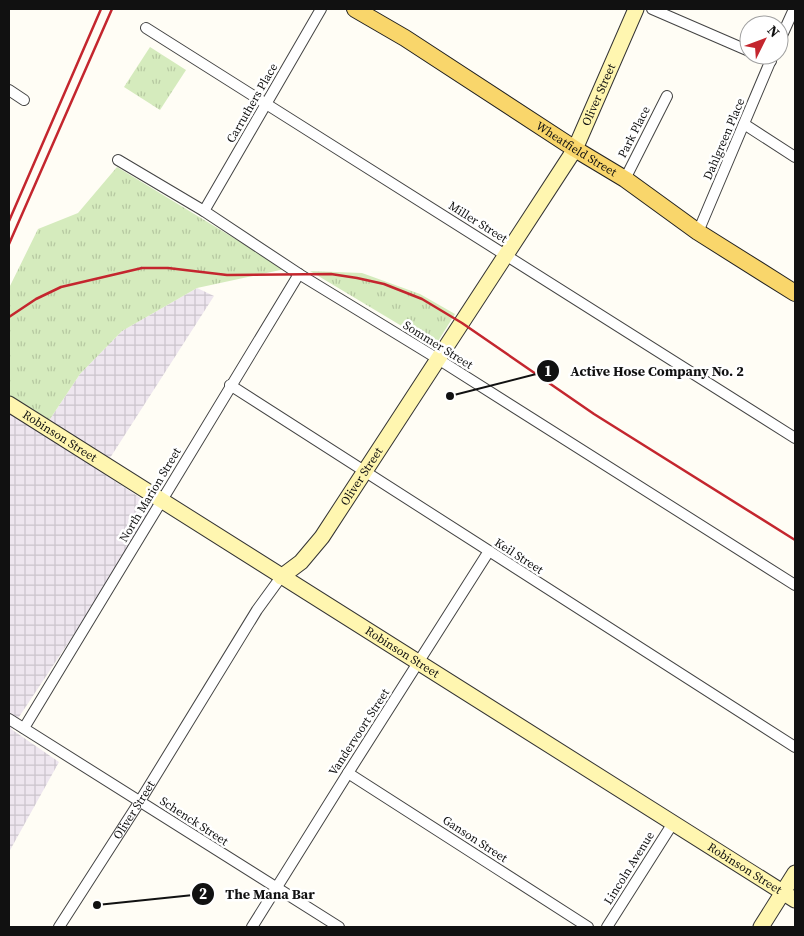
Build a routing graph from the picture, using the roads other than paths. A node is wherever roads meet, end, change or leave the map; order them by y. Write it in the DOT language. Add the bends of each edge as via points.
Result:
graph roads {
  1 [pos="321,9"];
  2 [pos="355,9"];
  3 [pos="636,9"];
  4 [pos="652,9"];
  5 [pos="146,28"];
  6 [pos="739,47"];
  7 [pos="769,65"];
  8 [pos="9,90"];
  9 [pos="666,96"];
  10 [pos="24,100"];
  11 [pos="265,105"];
  12 [pos="744,124"];
  13 [pos="575,149"];
  14 [pos="795,158"];
  15 [pos="118,160"];
  16 [pos="625,179"];
  17 [pos="204,210"];
  18 [pos="698,232"];
  19 [pos="506,255"];
  20 [pos="298,274"];
  21 [pos="795,293"];
  22 [pos="438,359"];
  23 [pos="230,385"];
  24 [pos="9,404"];
  25 [pos="795,438"];
  26 [pos="365,472"];
  27 [pos="162,501"];
  28 [pos="489,551"];
  29 [pos="282,577"];
  30 [pos="795,585"];
  31 [pos="418,664"];
  32 [pos="9,719"];
  33 [pos="24,728"];
  34 [pos="795,747"];
  35 [pos="348,772"];
  36 [pos="140,801"];
  37 [pos="673,823"];
  38 [pos="795,873"];
  39 [pos="277,888"];
  40 [pos="789,896"];
  41 [pos="59,927"];
  42 [pos="252,927"];
  43 [pos="340,927"];
  44 [pos="588,927"];
  45 [pos="607,927"];
  46 [pos="761,927"];
  1 -- 11 [label="street, Carruthers Place"];
  2 -- 13 [label="main road, Wheatfield Street"];
  3 -- 13 [label="street, Oliver Street"];
  4 -- 6 [label="street"];
  5 -- 11 [label="street, Miller Street"];
  7 -- 12 [label="street, Dahlgreen Place"];
  8 -- 10 [label="street"];
  9 -- 16 [label="street, Park Place"];
  11 -- 17 [label="street, Carruthers Place"];
  11 -- 19 [label="street, Miller Street"];
  12 -- 14 [label="street"];
  12 -- 18 [label="street, Dahlgreen Place"];
  13 -- 16 [label="main road, Wheatfield Street"];
  13 -- 19 [label="street, Oliver Street"];
  15 -- 17 [label="street, Sommer Street"];
  16 -- 18 [label="main road, Wheatfield Street"];
  17 -- 20 [label="street, Sommer Street"];
  18 -- 21 [label="main road, Wheatfield Street"];
  19 -- 22 [label="street, Oliver Street"];
  19 -- 25 [label="street, Miller Street"];
  20 -- 22 [label="street, Sommer Street"];
  20 -- 23 [label="street, North Marion Street"];
  22 -- 26 [label="street, Oliver Street"];
  22 -- 30 [label="street, Sommer Street"];
  23 -- 26 [label="street, Keil Street"];
  23 -- 27 [label="street, North Marion Street"];
  24 -- 27 [label="street, Robinson Street"];
  26 -- 28 [label="street, Keil Street"];
  26 -- 29 [label="street, Oliver Street" via="322,537 301,562"];
  27 -- 29 [label="street, Robinson Street"];
  27 -- 33 [label="street, North Marion Street"];
  28 -- 31 [label="street, Vandervoort Street"];
  28 -- 34 [label="street, Keil Street"];
  29 -- 31 [label="street, Robinson Street"];
  29 -- 36 [label="street, Oliver Street" via="257,610"];
  31 -- 35 [label="street, Vandervoort Street"];
  31 -- 37 [label="street, Robinson Street"];
  32 -- 33 [label="street, Schenck Street"];
  33 -- 36 [label="street, Schenck Street"];
  35 -- 39 [label="street, Vandervoort Street"];
  35 -- 44 [label="street, Ganson Street"];
  36 -- 39 [label="street, Schenck Street"];
  36 -- 41 [label="street, Oliver Street"];
  37 -- 40 [label="street, Robinson Street"];
  37 -- 45 [label="street, Lincoln Avenue"];
  38 -- 40 [label="street"];
  39 -- 42 [label="street, Vandervoort Street"];
  39 -- 43 [label="street, Schenck Street"];
  40 -- 46 [label="street"];
}
